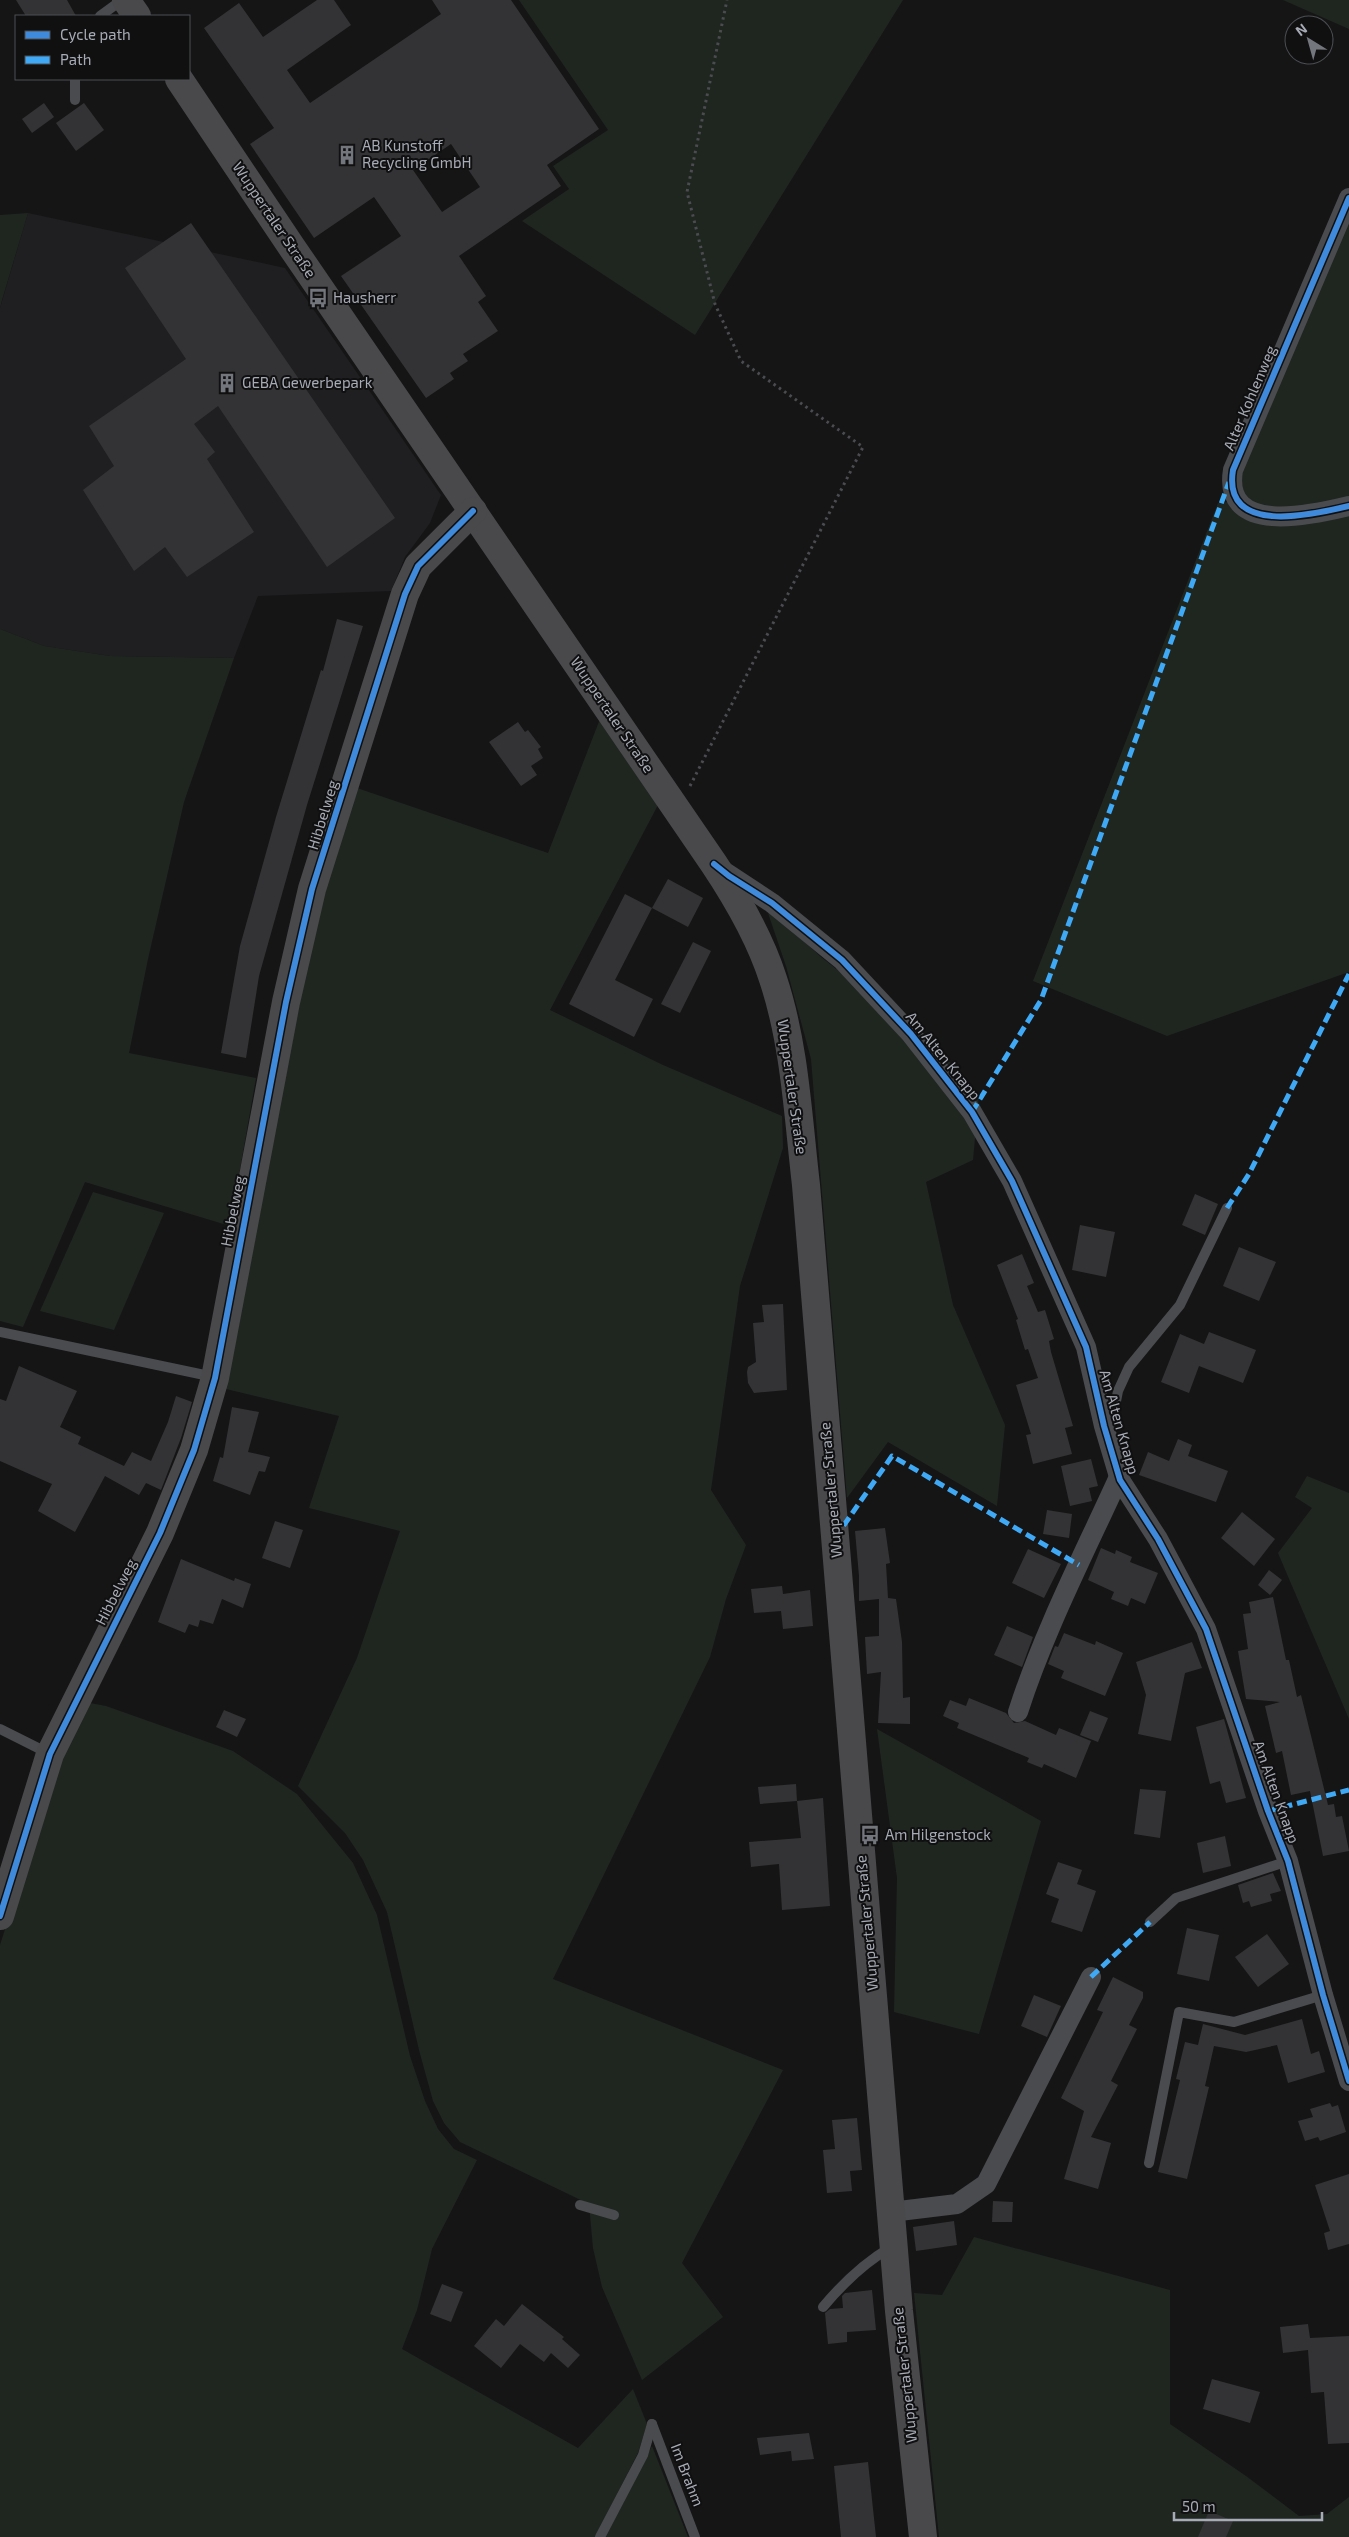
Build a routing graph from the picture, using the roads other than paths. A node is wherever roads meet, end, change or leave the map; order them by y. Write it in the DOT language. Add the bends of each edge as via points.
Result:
graph roads {
  1 [pos="124,0"];
  2 [pos="102,15"];
  3 [pos="136,15"];
  4 [pos="75,80"];
  5 [pos="180,80"];
  6 [pos="74,100"];
  7 [pos="1349,198"];
  8 [pos="1349,506"];
  9 [pos="473,511"];
  10 [pos="714,864"];
  11 [pos="1227,1208"];
  12 [pos="0,1332"];
  13 [pos="215,1378"];
  14 [pos="1108,1439"];
  15 [pos="1120,1477"];
  16 [pos="1018,1712"];
  17 [pos="0,1729"];
  18 [pos="50,1754"];
  19 [pos="1288,1861"];
  20 [pos="0,1916"];
  21 [pos="1150,1922"];
  22 [pos="1092,1977"];
  23 [pos="1323,1995"];
  24 [pos="1349,2082"];
  25 [pos="1148,2163"];
  26 [pos="580,2205"];
  27 [pos="891,2212"];
  28 [pos="614,2215"];
  29 [pos="894,2245"];
  30 [pos="823,2307"];
  31 [pos="600,2537"];
  32 [pos="695,2537"];
  33 [pos="923,2537"];
  1 -- 2 [label="lane"];
  1 -- 3 [label="main road"];
  4 -- 6 [label="lane"];
  5 -- 9 [label="main road, Wuppertaler Straße"];
  7 -- 8 [label="street, Alter Kohlenweg" via="1233,470 1231,483 1235,497 1246,510 1263,516 1312,515"];
  9 -- 10 [label="main road, Wuppertaler Straße"];
  9 -- 13 [label="main road, Hibbelweg" via="434,548 413,575 312,889 286,1002"];
  10 -- 14 [label="street, Am Alten Knapp" via="772,903 842,960 911,1034 972,1112 1012,1181 1086,1347"];
  10 -- 27 [label="main road, Wuppertaler Straße" via="754,932 773,979 789,1039 806,1185"];
  11 -- 14 [label="lane" via="1180,1305 1130,1367 1118,1391"];
  12 -- 13 [label="lane"];
  13 -- 18 [label="main road, Hibbelweg" via="194,1450 173,1505"];
  14 -- 15 [label="street, Am Alten Knapp"];
  15 -- 16 [label="street, Am Alten Knapp" via="1075,1573"];
  15 -- 19 [label="street, Am Alten Knapp" via="1158,1539 1206,1629"];
  17 -- 18 [label="lane"];
  18 -- 20 [label="main road, Hibbelweg"];
  19 -- 21 [label="lane" via="1176,1898"];
  19 -- 23 [label="street, Am Alten Knapp"];
  22 -- 27 [label="street" via="986,2184 957,2204"];
  23 -- 24 [label="street, Am Alten Knapp"];
  23 -- 25 [label="lane" via="1234,2022 1179,2012"];
  26 -- 28 [label="lane"];
  27 -- 29 [label="main road, Wuppertaler Straße"];
  29 -- 30 [label="lane" via="868,2261 840,2286"];
  29 -- 33 [label="main road, Wuppertaler Straße"];
  31 -- 32 [label="lane, Im Brahm" via="643,2455 652,2424"];
}
